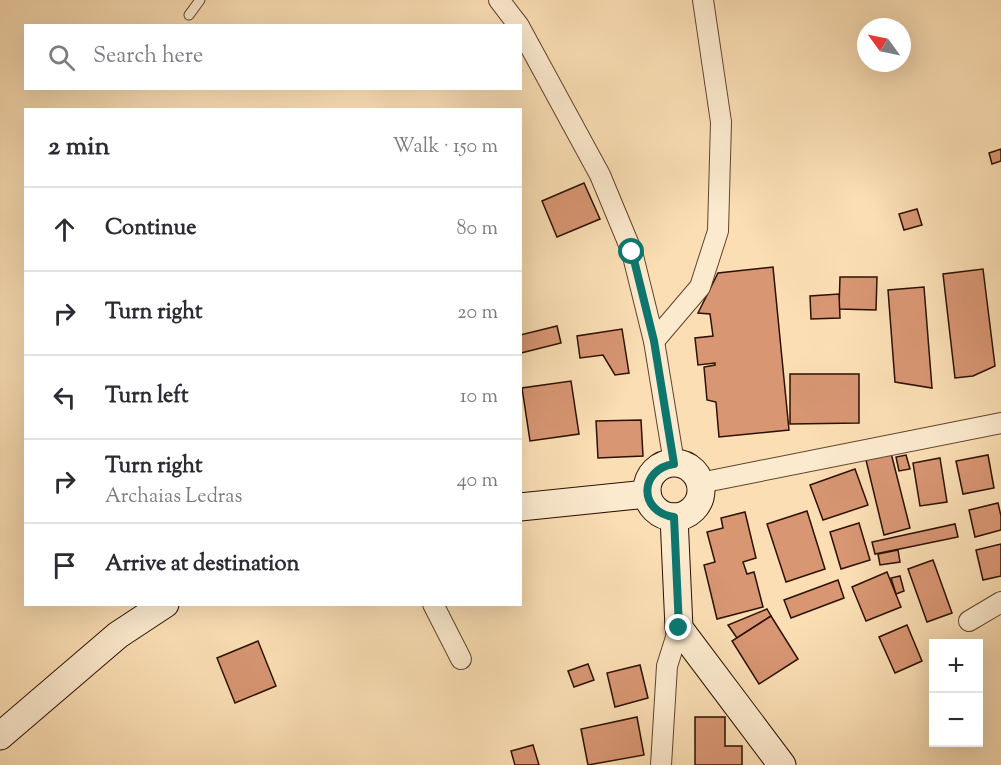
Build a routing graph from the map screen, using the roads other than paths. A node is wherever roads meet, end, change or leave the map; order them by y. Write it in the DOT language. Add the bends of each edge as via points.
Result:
graph roads {
  1 [pos="200,0"];
  2 [pos="499,0"];
  3 [pos="704,0"];
  4 [pos="189,15"];
  5 [pos="518,24"];
  6 [pos="522,31"];
  7 [pos="654,341"];
  8 [pos="1001,423"];
  9 [pos="674,464"];
  10 [pos="700,483"];
  11 [pos="647,494"];
  12 [pos="522,507"];
  13 [pos="674,517"];
  14 [pos="1001,602"];
  15 [pos="162,606"];
  16 [pos="434,606"];
  17 [pos="969,621"];
  18 [pos="679,628"];
  19 [pos="461,659"];
  20 [pos="0,736"];
  21 [pos="661,765"];
  22 [pos="782,765"];
  1 -- 4 [label="lane"];
  2 -- 5 [label="street"];
  3 -- 7 [label="street" via="721,122 718,231 700,287"];
  6 -- 7 [label="street" via="600,175 632,252"];
  7 -- 9 [label="street"];
  8 -- 10 [label="street"];
  9 -- 10 [label="street" via="687,467"];
  9 -- 11 [label="street" via="654,473"];
  10 -- 13 [label="street" via="695,506"];
  11 -- 12 [label="street"];
  11 -- 13 [label="street" via="659,513"];
  13 -- 18 [label="street"];
  14 -- 17 [label="street"];
  15 -- 20 [label="street" via="118,635"];
  16 -- 19 [label="street"];
  18 -- 21 [label="street" via="667,666"];
  18 -- 22 [label="street"];
}
